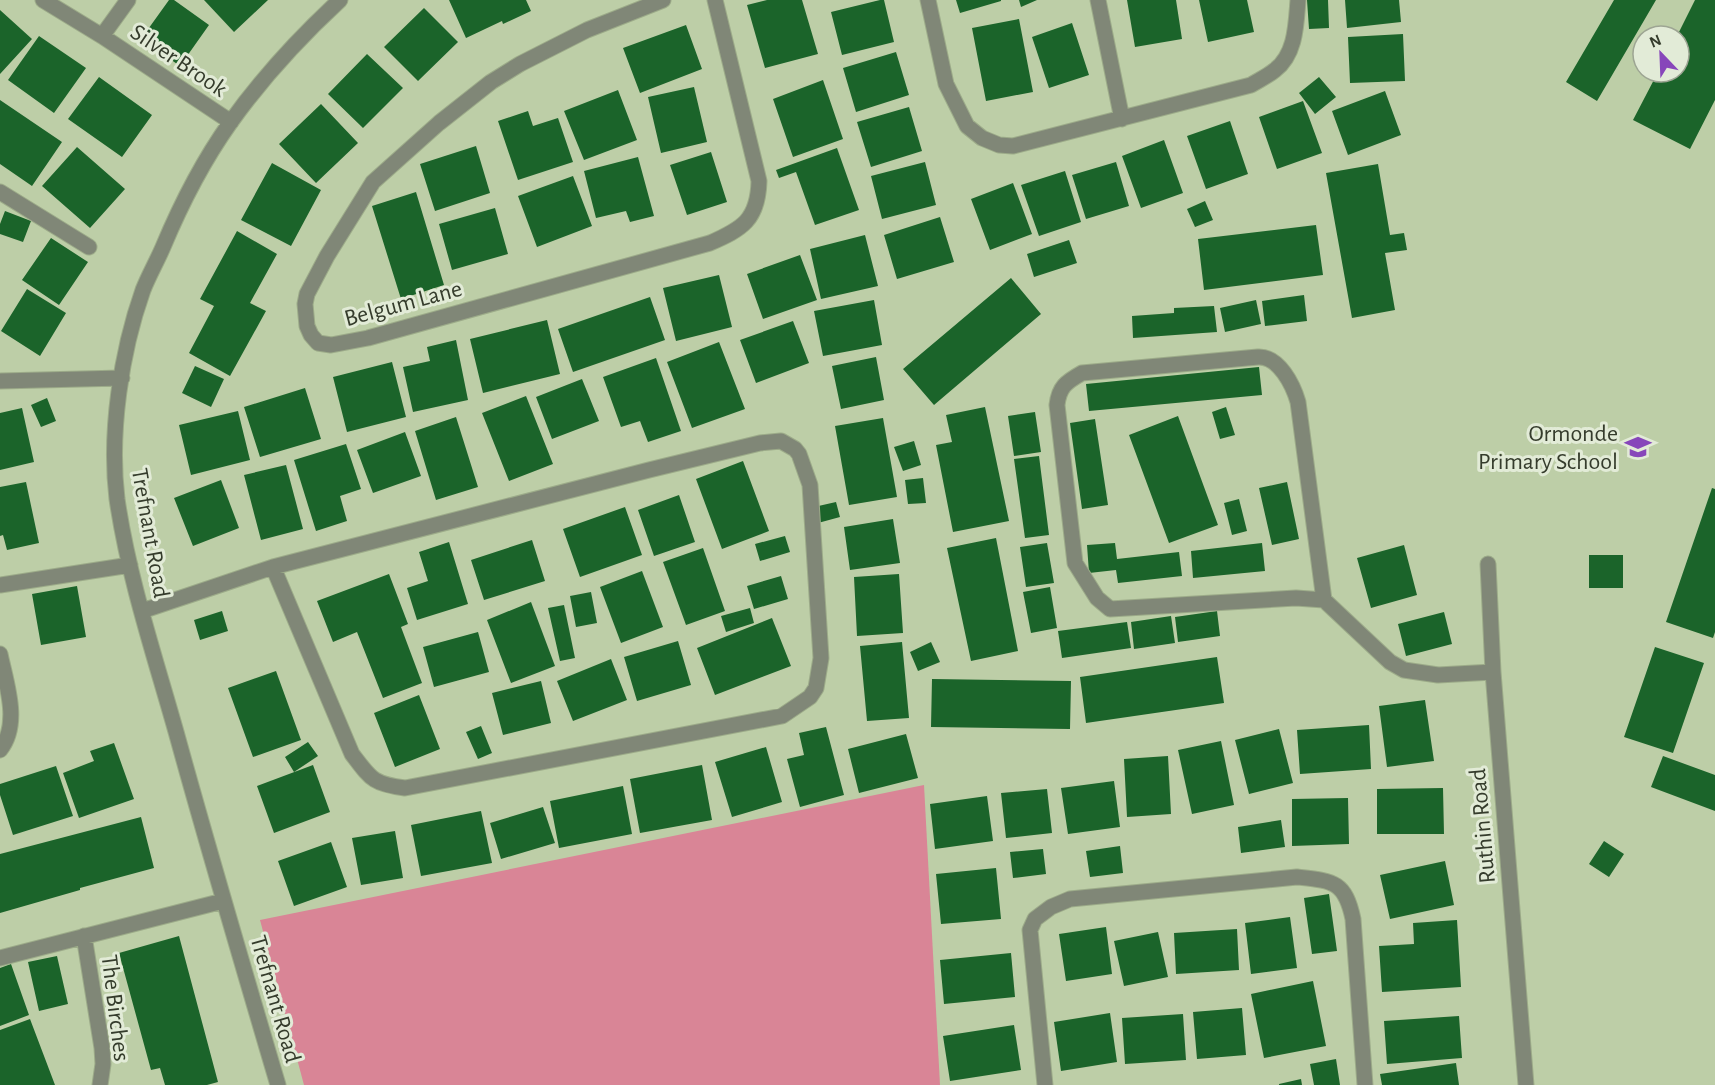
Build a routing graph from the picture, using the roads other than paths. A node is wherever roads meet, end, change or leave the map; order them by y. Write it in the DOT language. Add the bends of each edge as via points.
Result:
graph roads {
  1 [pos="43,0"];
  2 [pos="128,0"];
  3 [pos="340,0"];
  4 [pos="663,0"];
  5 [pos="715,0"];
  6 [pos="928,0"];
  7 [pos="1098,0"];
  8 [pos="1298,0"];
  9 [pos="102,36"];
  10 [pos="1122,119"];
  11 [pos="231,122"];
  12 [pos="0,192"];
  13 [pos="89,247"];
  14 [pos="122,378"];
  15 [pos="0,381"];
  16 [pos="1488,564"];
  17 [pos="130,566"];
  18 [pos="273,567"];
  19 [pos="0,585"];
  20 [pos="1324,600"];
  21 [pos="142,611"];
  22 [pos="0,654"];
  23 [pos="1493,672"];
  24 [pos="0,750"];
  25 [pos="223,901"];
  26 [pos="84,936"];
  27 [pos="0,958"];
  28 [pos="100,1085"];
  29 [pos="278,1085"];
  30 [pos="1045,1085"];
  31 [pos="1365,1085"];
  32 [pos="1526,1085"];
  1 -- 9 [label="street, Silver Brook"];
  2 -- 9 [label="street, Silver Brook"];
  3 -- 11 [label="street, Trefnant Road" via="293,46"];
  4 -- 5 [label="street, Belgum Lane" via="587,30 491,82 373,182 307,294 305,312 310,335 318,343 331,345 368,338 710,243 749,220 756,205 759,181"];
  6 -- 10 [label="street" via="946,84 967,126 982,138 1013,146"];
  7 -- 10 [label="street"];
  8 -- 10 [label="street" via="1292,44 1276,69 1251,85"];
  9 -- 11 [label="street, Silver Brook"];
  11 -- 14 [label="street, Trefnant Road" via="190,188 144,288"];
  12 -- 13 [label="street"];
  14 -- 15 [label="street"];
  14 -- 17 [label="street, Trefnant Road" via="115,468"];
  16 -- 23 [label="street, Ruthin Road"];
  17 -- 19 [label="street"];
  17 -- 21 [label="street, Trefnant Road"];
  18 -- 18 [label="street" via="638,473 781,441 799,454 810,485 821,658 816,688 810,698 782,716 405,788 381,785 352,754"];
  18 -- 21 [label="street"];
  20 -- 20 [label="street" via="1296,598 1110,609 1097,598 1075,563 1057,405 1062,387 1082,373 1263,356 1278,367 1293,387 1298,402"];
  20 -- 23 [label="street" via="1390,662 1404,670 1438,675"];
  21 -- 25 [label="street, Trefnant Road"];
  22 -- 24 [label="street" via="10,725"];
  23 -- 32 [label="street, Ruthin Road"];
  25 -- 26 [label="street, The Birches"];
  25 -- 29 [label="street, Trefnant Road"];
  26 -- 27 [label="street, The Birches"];
  26 -- 28 [label="street, The Birches" via="102,1048"];
  30 -- 31 [label="street" via="1030,930 1035,919 1070,898 1298,877 1324,880 1340,887 1349,900"];
}
